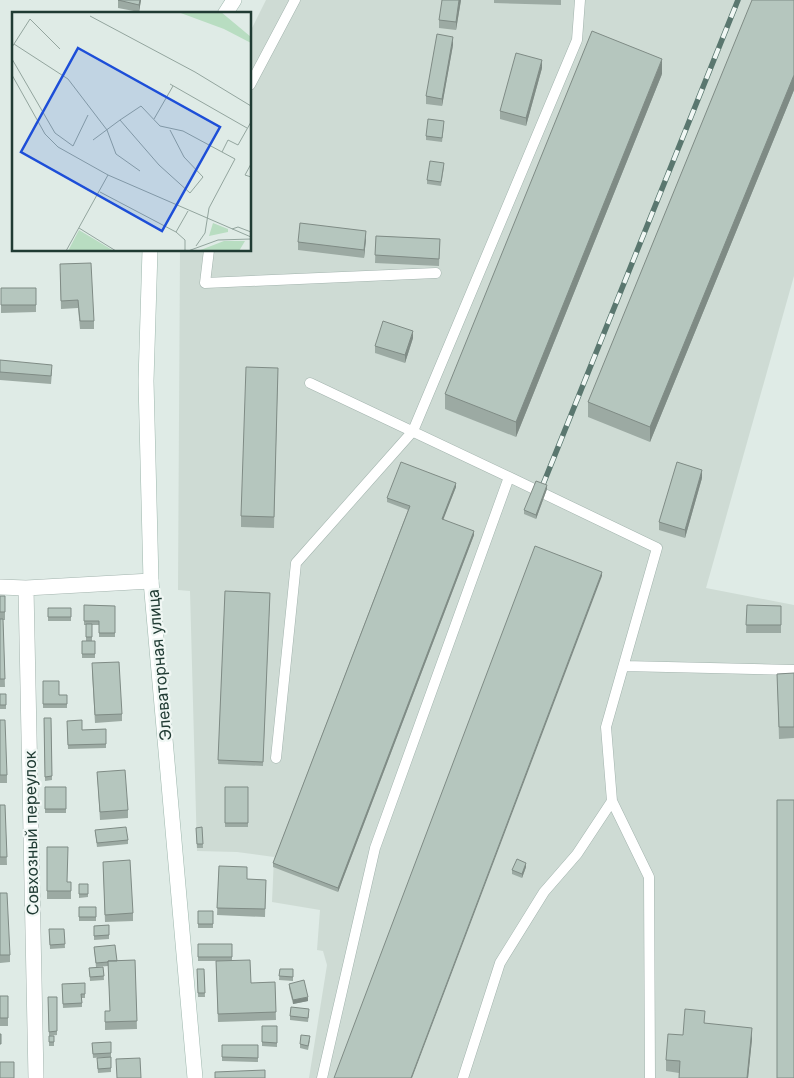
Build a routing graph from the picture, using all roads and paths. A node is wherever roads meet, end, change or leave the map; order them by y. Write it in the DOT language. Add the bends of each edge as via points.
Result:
graph roads {
  1 [pos="234,0"];
  2 [pos="295,0"];
  3 [pos="580,0"];
  4 [pos="226,12"];
  5 [pos="251,83"];
  6 [pos="150,251"];
  7 [pos="209,251"];
  8 [pos="436,273"];
  9 [pos="310,383"];
  10 [pos="413,431"];
  11 [pos="508,477"];
  12 [pos="151,581"];
  13 [pos="0,587"];
  14 [pos="26,588"];
  15 [pos="624,666"];
  16 [pos="794,670"];
  17 [pos="276,758"];
  18 [pos="612,801"];
  19 [pos="36,1078"];
  20 [pos="194,1078"];
  21 [pos="322,1078"];
  22 [pos="463,1078"];
  23 [pos="650,1078"];
  1 -- 4 [label="street"];
  2 -- 5 [label="lane"];
  3 -- 10 [label="lane" via="577,40"];
  6 -- 12 [label="street, Элеваторная улица" via="146,381"];
  7 -- 8 [label="lane" via="205,283"];
  9 -- 10 [label="lane"];
  10 -- 11 [label="lane"];
  10 -- 17 [label="lane" via="296,563"];
  11 -- 15 [label="lane" via="657,548"];
  11 -- 21 [label="lane" via="375,848"];
  12 -- 14 [label="street"];
  12 -- 20 [label="street, Элеваторная улица"];
  13 -- 14 [label="street"];
  14 -- 19 [label="street, Совхозный переулок"];
  15 -- 16 [label="lane"];
  15 -- 18 [label="lane" via="606,727"];
  18 -- 22 [label="lane" via="577,854 544,892 500,963"];
  18 -- 23 [label="lane" via="649,877"];
}
